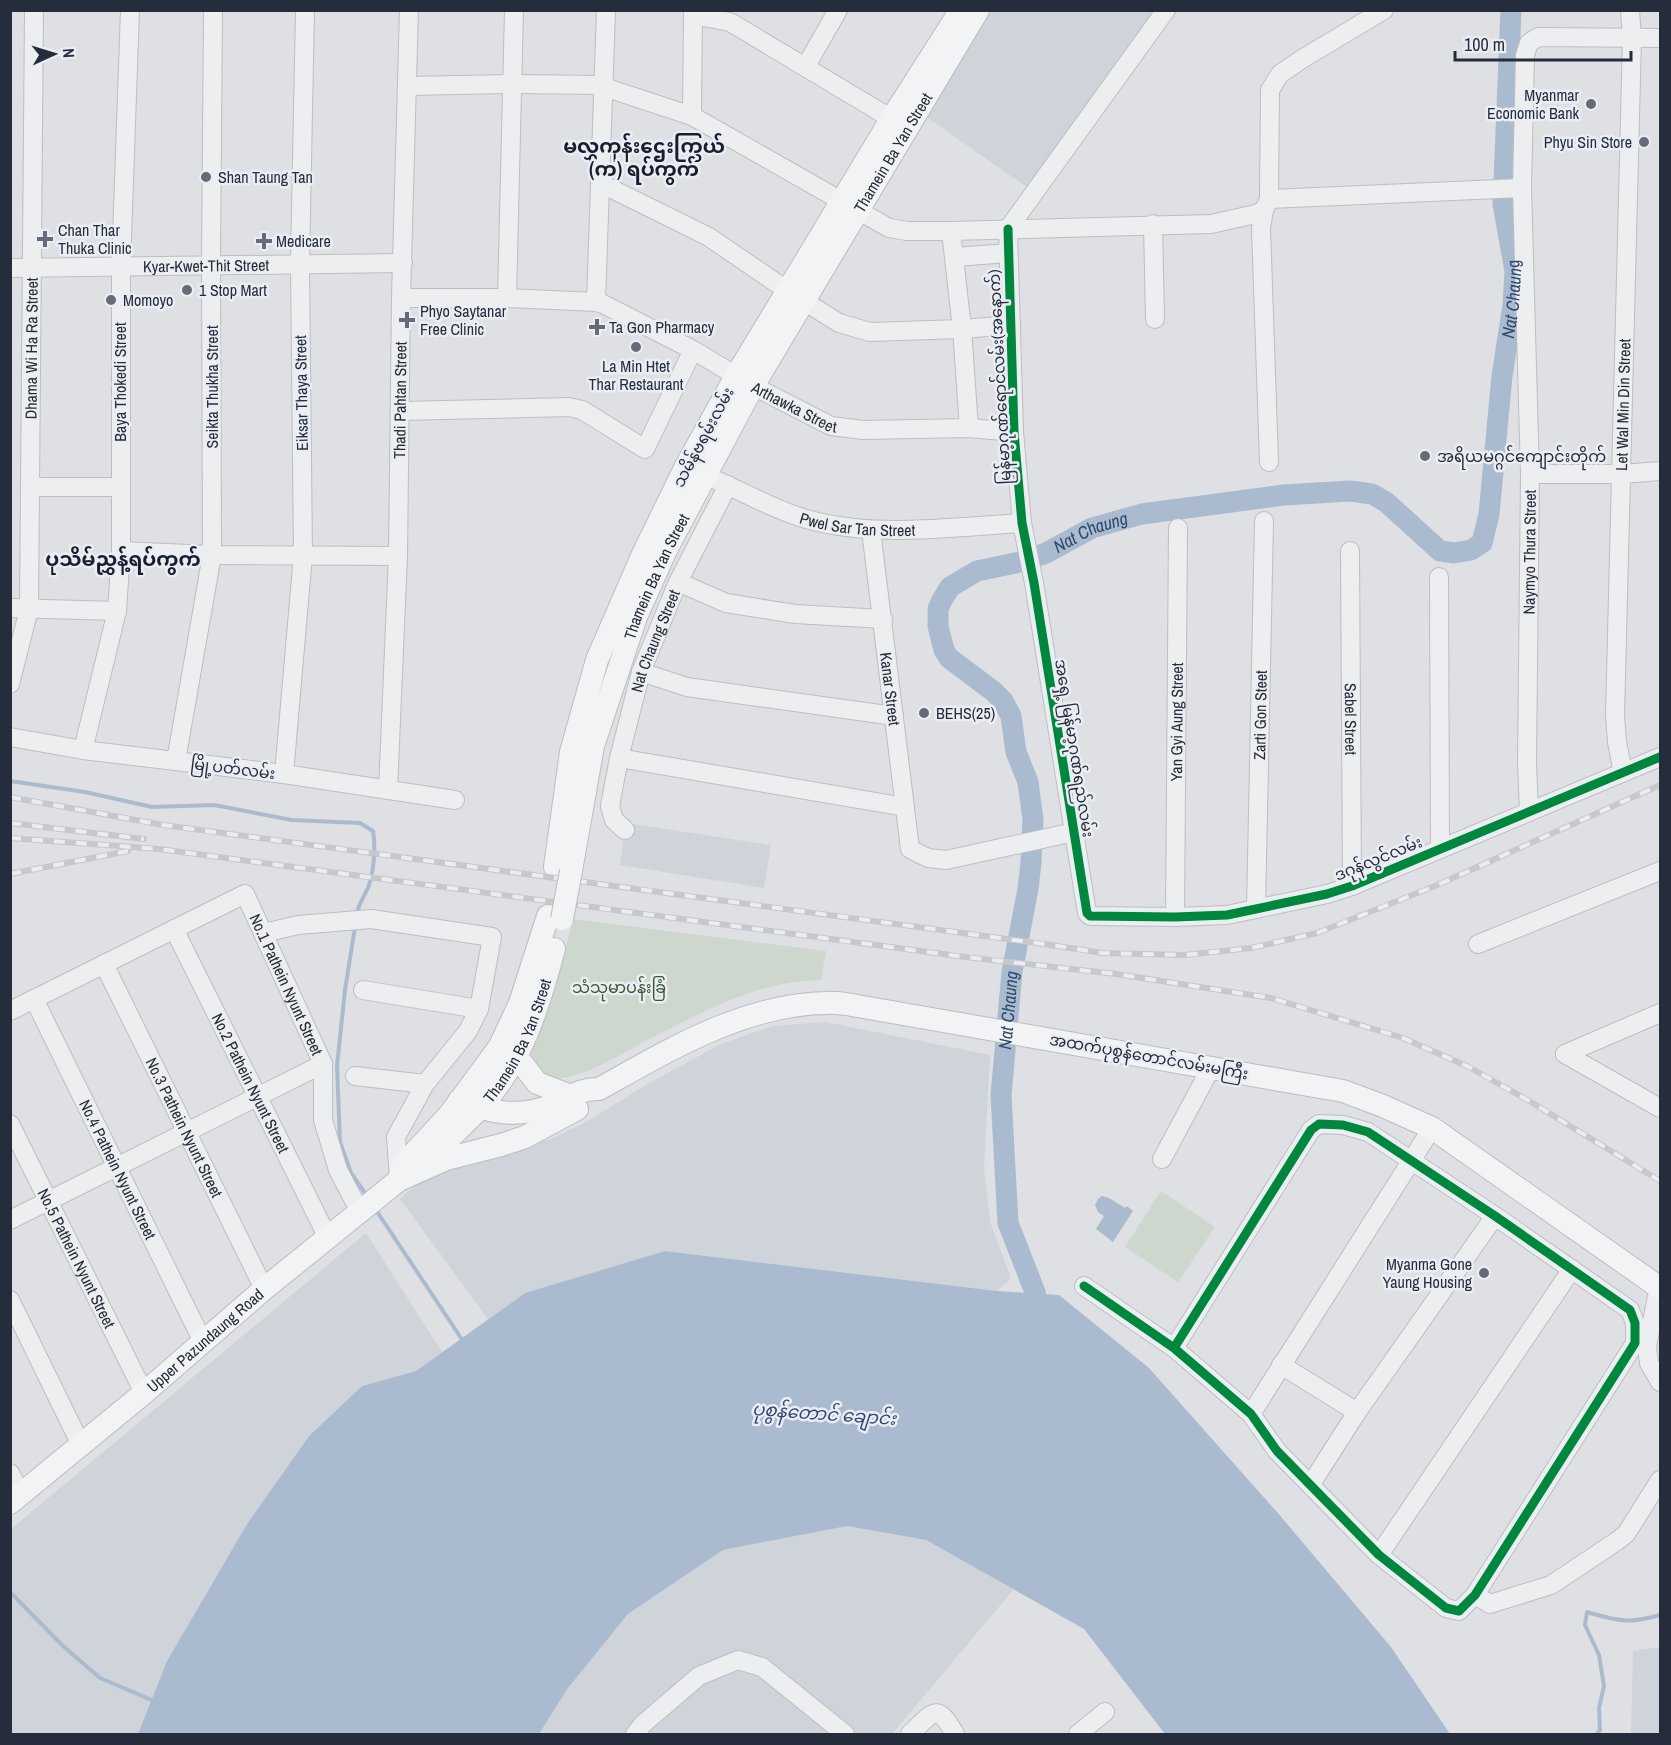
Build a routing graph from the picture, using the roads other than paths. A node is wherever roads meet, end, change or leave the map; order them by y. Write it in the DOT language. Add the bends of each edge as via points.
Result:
graph roads {
  1 [pos="34,10"];
  2 [pos="130,10"];
  3 [pos="213,10"];
  4 [pos="305,10"];
  5 [pos="409,10"];
  6 [pos="514,10"];
  7 [pos="606,10"];
  8 [pos="838,10"];
  9 [pos="961,10"];
  10 [pos="978,10"];
  11 [pos="1166,10"];
  12 [pos="1384,10"];
  13 [pos="1630,10"];
  14 [pos="693,13"];
  15 [pos="1632,38"];
  16 [pos="1660,38"];
  17 [pos="806,66"];
  18 [pos="512,84"];
  19 [pos="604,85"];
  20 [pos="407,86"];
  21 [pos="692,116"];
  22 [pos="900,123"];
  23 [pos="600,186"];
  24 [pos="1517,188"];
  25 [pos="851,205"];
  26 [pos="1266,205"];
  27 [pos="1154,224"];
  28 [pos="1008,229"];
  29 [pos="951,231"];
  30 [pos="1008,253"];
  31 [pos="955,257"];
  32 [pos="402,263"];
  33 [pos="300,264"];
  34 [pos="211,265"];
  35 [pos="121,266"];
  36 [pos="10,268"];
  37 [pos="32,268"];
  38 [pos="796,295"];
  39 [pos="401,298"];
  40 [pos="507,298"];
  41 [pos="596,302"];
  42 [pos="1155,319"];
  43 [pos="1011,325"];
  44 [pos="962,329"];
  45 [pos="693,350"];
  46 [pos="745,381"];
  47 [pos="401,411"];
  48 [pos="969,428"];
  49 [pos="1014,432"];
  50 [pos="1269,462"];
  51 [pos="1660,471"];
  52 [pos="1530,474"];
  53 [pos="1622,474"];
  54 [pos="704,475"];
  55 [pos="728,485"];
  56 [pos="30,487"];
  57 [pos="120,487"];
  58 [pos="1264,521"];
  59 [pos="1022,523"];
  60 [pos="1178,528"];
  61 [pos="871,530"];
  62 [pos="1026,545"];
  63 [pos="121,551"];
  64 [pos="1350,551"];
  65 [pos="212,555"];
  66 [pos="303,555"];
  67 [pos="398,556"];
  68 [pos="1438,577"];
  69 [pos="678,582"];
  70 [pos="10,608"];
  71 [pos="29,609"];
  72 [pos="117,611"];
  73 [pos="883,619"];
  74 [pos="641,672"];
  75 [pos="10,684"];
  76 [pos="894,716"];
  77 [pos="10,737"];
  78 [pos="83,750"];
  79 [pos="1660,757"];
  80 [pos="619,758"];
  81 [pos="176,761"];
  82 [pos="1623,772"];
  83 [pos="284,774"];
  84 [pos="388,790"];
  85 [pos="454,800"];
  86 [pos="905,807"];
  87 [pos="1529,812"];
  88 [pos="625,830"];
  89 [pos="1074,832"];
  90 [pos="1440,849"];
  91 [pos="563,869"];
  92 [pos="1660,871"];
  93 [pos="1352,886"];
  94 [pos="1256,909"];
  95 [pos="1090,916"];
  96 [pos="1175,917"];
  97 [pos="174,929"];
  98 [pos="264,933"];
  99 [pos="1478,944"];
  100 [pos="104,964"];
  101 [pos="363,990"];
  102 [pos="34,999"];
  103 [pos="529,1005"];
  104 [pos="480,1009"];
  105 [pos="10,1011"];
  106 [pos="1660,1013"];
  107 [pos="517,1058"];
  108 [pos="323,1064"];
  109 [pos="1212,1066"];
  110 [pos="355,1076"];
  111 [pos="425,1084"];
  112 [pos="599,1089"];
  113 [pos="256,1096"];
  114 [pos="571,1096"];
  115 [pos="1660,1108"];
  116 [pos="464,1111"];
  117 [pos="10,1124"];
  118 [pos="547,1125"];
  119 [pos="1432,1128"];
  120 [pos="186,1131"];
  121 [pos="1162,1159"];
  122 [pos="1412,1161"];
  123 [pos="116,1167"];
  124 [pos="408,1176"];
  125 [pos="49,1200"];
  126 [pos="360,1212"];
  127 [pos="1495,1216"];
  128 [pos="10,1220"];
  129 [pos="328,1238"];
  130 [pos="1572,1269"];
  131 [pos="1084,1286"];
  132 [pos="1660,1288"];
  133 [pos="264,1289"];
  134 [pos="10,1300"];
  135 [pos="202,1342"];
  136 [pos="1174,1348"];
  137 [pos="1281,1365"];
  138 [pos="1660,1382"];
  139 [pos="144,1394"];
  140 [pos="1357,1412"];
  141 [pos="1251,1414"];
  142 [pos="81,1444"];
  143 [pos="10,1473"];
  144 [pos="1660,1480"];
  145 [pos="1311,1484"];
  146 [pos="16,1498"];
  147 [pos="1379,1556"];
  148 [pos="1475,1595"];
  149 [pos="1105,1712"];
  150 [pos="635,1734"];
  151 [pos="845,1734"];
  152 [pos="910,1734"];
  153 [pos="955,1734"];
  154 [pos="1078,1734"];
  1 -- 37 [label="street, Dhama Wi Ha Ra Street"];
  2 -- 35 [label="street, Baya Thokedi Street"];
  3 -- 34 [label="street, Seikta Thukha Street"];
  4 -- 33 [label="street, Eiksar Thaya Street"];
  5 -- 20 [label="street, Thadi Pahtan Street"];
  6 -- 18 [label="street"];
  7 -- 19 [label="street"];
  8 -- 17 [label="street"];
  9 -- 22 [label="main road, သမိန်ဗရမ်းလမ်း"];
  10 -- 22 [label="main road, Thamein Ba Yan Street"];
  11 -- 28 [label="street"];
  12 -- 26 [label="street" via="1280,74 1270,90"];
  13 -- 15 [label="street, Let Wal Min Din Street"];
  14 -- 17 [label="street" via="730,22"];
  14 -- 21 [label="street"];
  15 -- 16 [label="street"];
  15 -- 24 [label="street, Naymyo Thura Street" via="1538,37 1529,43"];
  15 -- 53 [label="street, Let Wal Min Din Street"];
  17 -- 22 [label="street"];
  18 -- 19 [label="street"];
  18 -- 20 [label="street"];
  18 -- 40 [label="street"];
  19 -- 21 [label="street"];
  19 -- 23 [label="street"];
  20 -- 32 [label="street, Thadi Pahtan Street"];
  21 -- 25 [label="street"];
  22 -- 25 [label="main road, သမိန်ဗရမ်းလမ်း"];
  23 -- 38 [label="street" via="709,237"];
  23 -- 41 [label="street"];
  24 -- 26 [label="street"];
  24 -- 52 [label="street, Naymyo Thura Street"];
  25 -- 29 [label="street" via="889,228"];
  25 -- 38 [label="main road, သမိန်ဗရမ်းလမ်း"];
  26 -- 27 [label="street" via="1256,214 1211,224"];
  26 -- 50 [label="street" via="1261,228"];
  27 -- 28 [label="street"];
  27 -- 42 [label="street"];
  28 -- 29 [label="street"];
  28 -- 30 [label="street, မြန်မာ့ဂုဏ်ရောင်လမ်း(အနောက်)"];
  29 -- 31 [label="street"];
  30 -- 31 [label="street"];
  30 -- 43 [label="street, မြန်မာ့ဂုဏ်ရောင်လမ်း(အနောက်)"];
  31 -- 44 [label="street"];
  32 -- 33 [label="street, Kyar-Kwet-Thit Street"];
  32 -- 39 [label="street, Thadi Pahtan Street"];
  33 -- 34 [label="street, Kyar-Kwet-Thit Street"];
  33 -- 66 [label="street, Eiksar Thaya Street"];
  34 -- 35 [label="street, Kyar-Kwet-Thit Street"];
  34 -- 65 [label="street, Seikta Thukha Street"];
  35 -- 37 [label="street, Kyar-Kwet-Thit Street"];
  35 -- 57 [label="street, Baya Thokedi Street"];
  36 -- 37 [label="street, Kyar-Kwet-Thit Street"];
  37 -- 56 [label="street, Dhama Wi Ha Ra Street"];
  38 -- 44 [label="street" via="839,323 870,332"];
  38 -- 46 [label="main road, သမိန်ဗရမ်းလမ်း"];
  39 -- 40 [label="street"];
  39 -- 47 [label="street, Thadi Pahtan Street"];
  40 -- 41 [label="street"];
  41 -- 45 [label="street, Arthawka Street"];
  43 -- 44 [label="street"];
  43 -- 49 [label="street, မြန်မာ့ဂုဏ်ရောင်လမ်း(အနောက်)"];
  44 -- 48 [label="street"];
  45 -- 46 [label="street, Arthawka Street"];
  45 -- 47 [label="street" via="645,449 582,410 570,407"];
  46 -- 48 [label="street, Arthawka Street" via="831,426 863,430"];
  46 -- 54 [label="main road, Thamein Ba Yan Street"];
  46 -- 91 [label="main road, သမိန်ဗရမ်းလမ်း" via="686,466 597,660 572,752"];
  47 -- 67 [label="street, Thadi Pahtan Street"];
  48 -- 49 [label="street, Arthawka Street"];
  49 -- 59 [label="street, မြန်မာ့ဂုဏ်ရောင်လမ်း(အနောက်)"];
  51 -- 53 [label="street"];
  52 -- 53 [label="street"];
  52 -- 87 [label="street, Naymyo Thura Street"];
  53 -- 82 [label="street, Let Wal Min Din Street" via="1615,715"];
  54 -- 55 [label="street, Pwel Sar Tan Street"];
  54 -- 91 [label="main road, Thamein Ba Yan Street" via="633,627 593,746"];
  55 -- 61 [label="street, Pwel Sar Tan Street" via="794,515"];
  55 -- 69 [label="street, Nat Chaung Street"];
  56 -- 57 [label="street"];
  56 -- 71 [label="street, Dhama Wi Ha Ra Street"];
  57 -- 63 [label="street, Baya Thokedi Street"];
  58 -- 94 [label="street, Zarti Gon Steet"];
  59 -- 61 [label="street, Pwel Sar Tan Street"];
  59 -- 62 [label="street, မြန်မာ့ဂုဏ်ရောင်လမ်း(အနောက်)"];
  60 -- 96 [label="street, Yan Gyi Aung Street"];
  61 -- 73 [label="street, Kanar Street"];
  62 -- 89 [label="street, အရှေ့ မြန်မာ့ဂုဏ်ရည်လမ်း"];
  63 -- 65 [label="street"];
  63 -- 72 [label="street, Baya Thokedi Street"];
  64 -- 93 [label="street, Sabel Street"];
  65 -- 66 [label="street"];
  65 -- 81 [label="street, Seikta Thukha Street"];
  66 -- 67 [label="street"];
  66 -- 83 [label="street, Eiksar Thaya Street"];
  67 -- 84 [label="street, Thadi Pahtan Street"];
  68 -- 90 [label="street"];
  69 -- 73 [label="street" via="726,603 795,615"];
  69 -- 74 [label="street, Nat Chaung Street"];
  70 -- 71 [label="street"];
  71 -- 72 [label="street"];
  71 -- 75 [label="street, Dhama Wi Ha Ra Street"];
  72 -- 78 [label="street, Baya Thokedi Street"];
  73 -- 76 [label="street, Kanar Street"];
  74 -- 76 [label="street" via="687,687"];
  74 -- 80 [label="street, Nat Chaung Street"];
  76 -- 86 [label="street, Kanar Street"];
  77 -- 78 [label="street, မြို့ပတ်လမ်း"];
  78 -- 81 [label="street, မြို့ပတ်လမ်း"];
  79 -- 82 [label="street, ဒဂုန်လွင်လမ်း"];
  80 -- 86 [label="street"];
  80 -- 88 [label="street, Nat Chaung Street" via="610,806 614,820"];
  81 -- 83 [label="street, မြို့ပတ်လမ်း"];
  82 -- 87 [label="street, ဒဂုန်လွင်လမ်း"];
  83 -- 84 [label="street, မြို့ပတ်လမ်း"];
  84 -- 85 [label="street, မြို့ပတ်လမ်း"];
  86 -- 89 [label="street, Kanar Street" via="910,849 928,858 945,860"];
  87 -- 90 [label="street, ဒဂုန်လွင်လမ်း"];
  89 -- 95 [label="street, အရှေ့ မြန်မာ့ဂုဏ်ရည်လမ်း"];
  90 -- 93 [label="street, ဒဂုန်လွင်လမ်း"];
  91 -- 103 [label="main road, သမိန်ဗရမ်းလမ်း" via="555,917"];
  92 -- 99 [label="street"];
  93 -- 94 [label="street, ဒဂုန်လွင်လမ်း"];
  94 -- 96 [label="street, ဒဂုန်လွင်လမ်း" via="1227,915"];
  95 -- 96 [label="street, ဒဂုန်လွင်လမ်း"];
  97 -- 98 [label="street, No.1 Pathein Nyunt Street" via="245,894"];
  97 -- 100 [label="street"];
  97 -- 113 [label="street, No.2 Pathein Nyunt Street"];
  98 -- 104 [label="street" via="298,925 371,919 492,937"];
  98 -- 108 [label="street, No.1 Pathein Nyunt Street"];
  100 -- 102 [label="street"];
  100 -- 120 [label="street, No.3 Pathein Nyunt Street"];
  101 -- 104 [label="street"];
  102 -- 105 [label="street"];
  102 -- 123 [label="street, No.4 Pathein Nyunt Street"];
  103 -- 107 [label="main road, Thamein Ba Yan Street"];
  103 -- 116 [label="main road, သမိန်ဗရမ်းလမ်း" via="500,1046"];
  104 -- 111 [label="street" via="468,1031"];
  106 -- 115 [label="street" via="1565,1054"];
  107 -- 114 [label="main road" via="537,1083"];
  107 -- 116 [label="main road, Thamein Ba Yan Street"];
  108 -- 113 [label="street"];
  108 -- 126 [label="street, No.1 Pathein Nyunt Street" via="323,1120 338,1170"];
  109 -- 112 [label="main road, အထက်ပုစွန်တောင်လမ်းမကြီး" via="828,1002 747,1017 695,1037"];
  109 -- 119 [label="main road, အထက်ပုစွန်တောင်လမ်းမကြီး" via="1343,1091"];
  109 -- 121 [label="street"];
  110 -- 111 [label="street"];
  111 -- 124 [label="street" via="396,1137"];
  112 -- 114 [label="main road, အထက်ပုစွန်တောင်လမ်းမကြီး" via="584,1089"];
  112 -- 118 [label="main road, အထက်ပုစွန်တောင်လမ်းမကြီး" via="591,1101"];
  113 -- 120 [label="street"];
  113 -- 129 [label="street, No.2 Pathein Nyunt Street"];
  114 -- 116 [label="main road, အထက်ပုစွန်တောင်လမ်းမကြီး" via="528,1112"];
  116 -- 118 [label="main road, အထက်ပုစွန်တောင်လမ်းမကြီး" via="510,1128"];
  116 -- 124 [label="main road, Thamein Ba Yan Street"];
  117 -- 125 [label="street, No.5 Pathein Nyunt Street"];
  118 -- 124 [label="main road" via="525,1137 446,1159"];
  119 -- 122 [label="street"];
  119 -- 132 [label="main road, အထက်ပုစွန်တောင်လမ်းမကြီး"];
  120 -- 123 [label="street"];
  120 -- 133 [label="street, No.3 Pathein Nyunt Street"];
  122 -- 127 [label="street"];
  122 -- 136 [label="street" via="1368,1132 1319,1124 1311,1130"];
  122 -- 137 [label="street"];
  123 -- 125 [label="street"];
  123 -- 135 [label="street, No.4 Pathein Nyunt Street"];
  124 -- 126 [label="main road, Upper Pazundaung Road"];
  125 -- 128 [label="street"];
  125 -- 139 [label="street, No.5 Pathein Nyunt Street"];
  126 -- 129 [label="main road, Upper Pazundaung Road"];
  127 -- 130 [label="street"];
  127 -- 140 [label="street"];
  129 -- 133 [label="main road, Upper Pazundaung Road"];
  130 -- 147 [label="street"];
  130 -- 148 [label="street" via="1630,1310 1635,1343"];
  131 -- 136 [label="street"];
  132 -- 138 [label="street" via="1647,1347 1649,1363"];
  133 -- 135 [label="main road, Upper Pazundaung Road"];
  134 -- 142 [label="street"];
  135 -- 139 [label="main road, Upper Pazundaung Road"];
  136 -- 141 [label="street"];
  137 -- 140 [label="street"];
  137 -- 141 [label="street"];
  139 -- 142 [label="main road, Upper Pazundaung Road"];
  140 -- 145 [label="street"];
  141 -- 145 [label="street" via="1277,1451"];
  142 -- 146 [label="main road, Upper Pazundaung Road"];
  143 -- 146 [label="street"];
  144 -- 148 [label="street" via="1626,1534 1551,1585 1490,1604"];
  145 -- 147 [label="street"];
  147 -- 148 [label="street" via="1446,1608 1459,1611"];
  149 -- 154 [label="street"];
  150 -- 151 [label="street" via="699,1676 738,1660 762,1667"];
  152 -- 153 [label="street" via="938,1713"];
}
